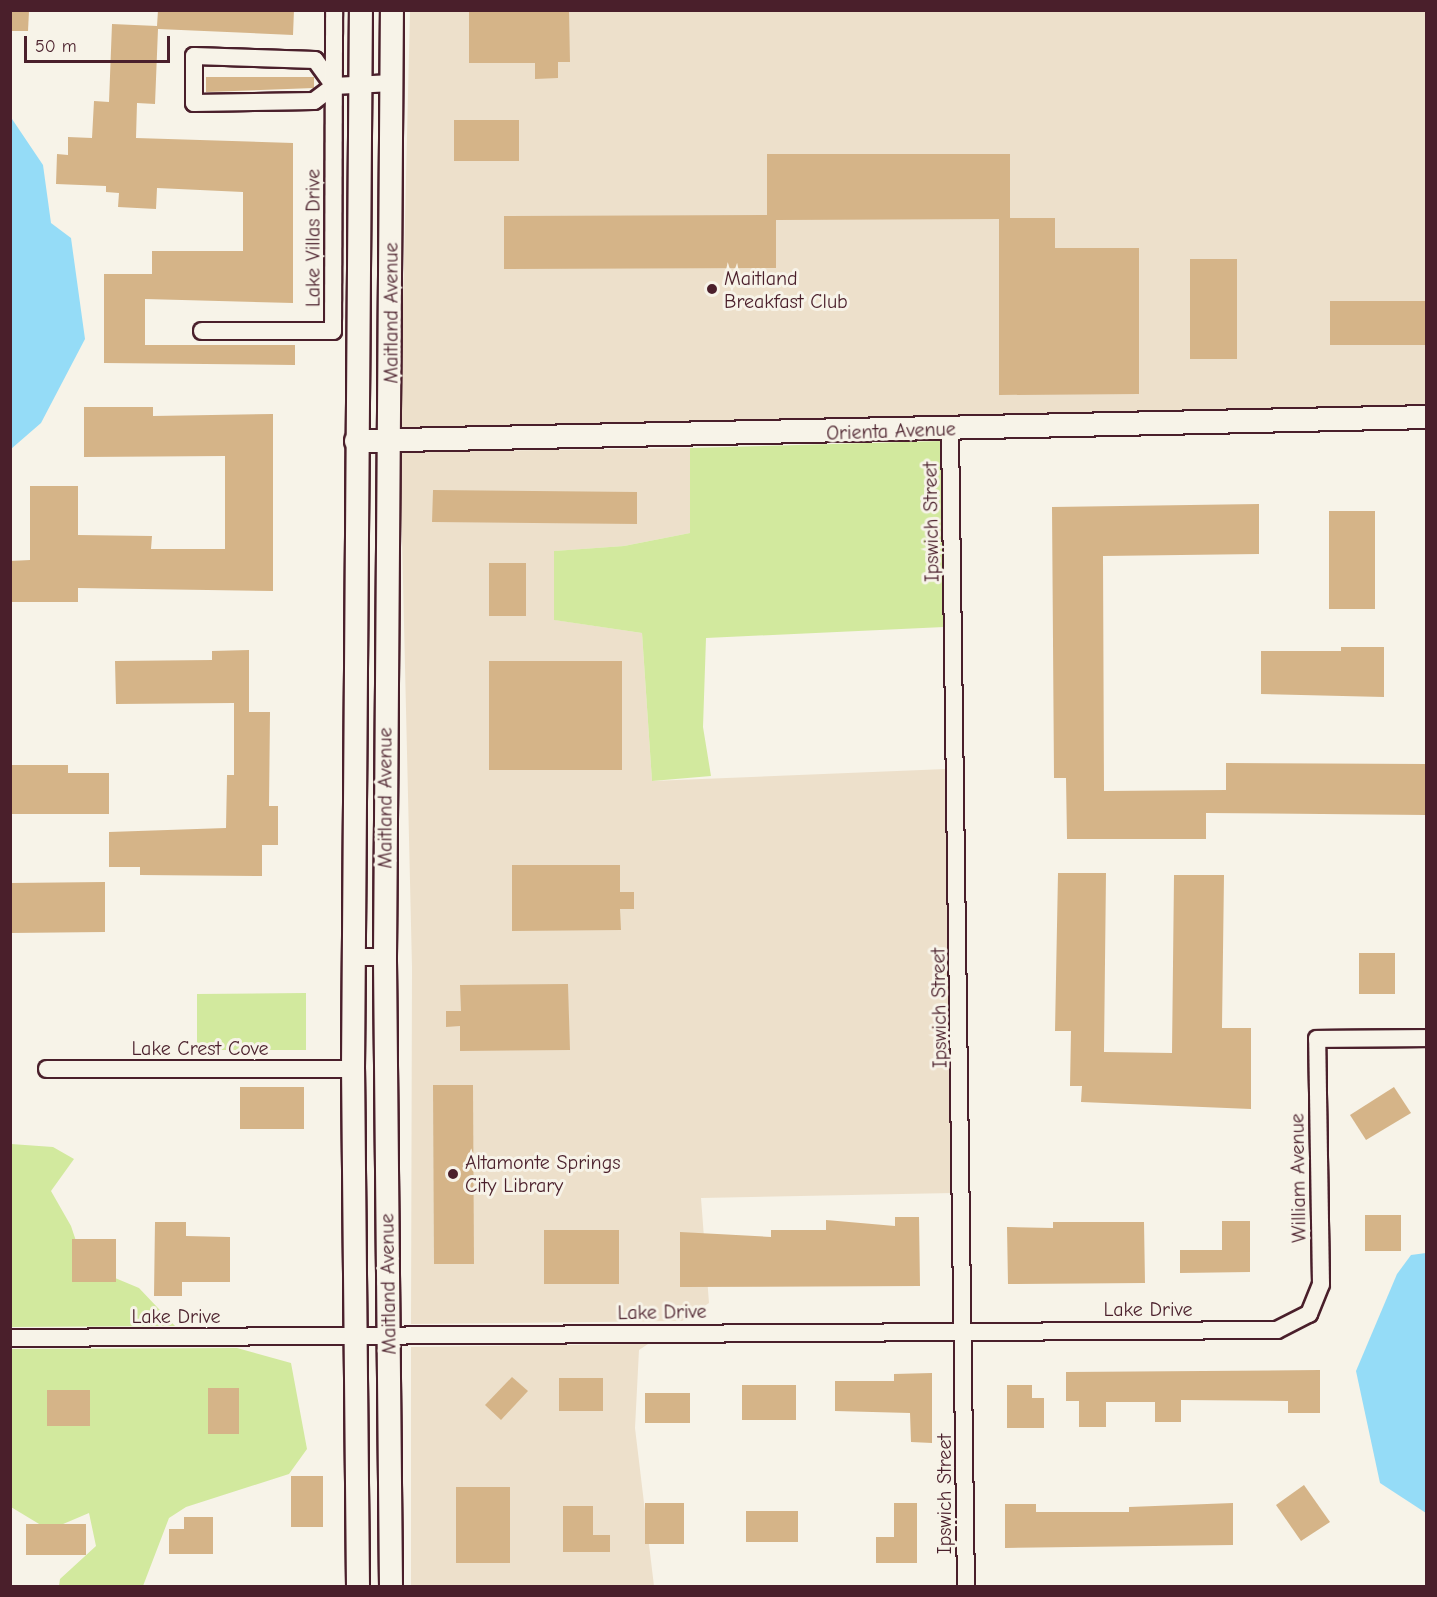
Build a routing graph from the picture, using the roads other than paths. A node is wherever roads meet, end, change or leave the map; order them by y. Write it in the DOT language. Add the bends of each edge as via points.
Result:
graph roads {
  1 [pos="334,10"];
  2 [pos="361,10"];
  3 [pos="392,10"];
  4 [pos="392,83"];
  5 [pos="361,85"];
  6 [pos="334,86"];
  7 [pos="202,331"];
  8 [pos="1426,417"];
  9 [pos="950,430"];
  10 [pos="356,441"];
  11 [pos="390,441"];
  12 [pos="353,957"];
  13 [pos="385,957"];
  14 [pos="1426,1038"];
  15 [pos="47,1069"];
  16 [pos="353,1069"];
  17 [pos="1309,1314"];
  18 [pos="965,1329"];
  19 [pos="356,1336"];
  20 [pos="388,1336"];
  21 [pos="10,1338"];
  22 [pos="357,1587"];
  23 [pos="391,1587"];
  24 [pos="966,1587"];
  1 -- 6 [label="street, Lake Villas Drive"];
  2 -- 5 [label="main road, Maitland Avenue"];
  3 -- 4 [label="main road, Maitland Avenue"];
  4 -- 5 [label="street"];
  4 -- 11 [label="main road, Maitland Avenue"];
  5 -- 6 [label="street"];
  5 -- 10 [label="main road, Maitland Avenue"];
  6 -- 6 [label="street" via="315,60 194,56 194,103 314,101"];
  6 -- 7 [label="street, Lake Villas Drive" via="333,331"];
  8 -- 9 [label="main road, Orienta Avenue"];
  9 -- 11 [label="main road, Orienta Avenue"];
  9 -- 18 [label="street, Ipswich Street"];
  10 -- 11 [label="main road, Orienta Avenue"];
  10 -- 12 [label="main road, Maitland Avenue"];
  11 -- 13 [label="main road, Maitland Avenue"];
  12 -- 13 [label="street"];
  12 -- 16 [label="main road, Maitland Avenue"];
  13 -- 20 [label="main road, Maitland Avenue"];
  14 -- 17 [label="street, William Avenue" via="1317,1039 1321,1284"];
  15 -- 16 [label="street, Lake Crest Cove"];
  16 -- 19 [label="main road, Maitland Avenue"];
  17 -- 18 [label="street, Lake Drive" via="1277,1330"];
  18 -- 20 [label="street, Lake Drive"];
  18 -- 24 [label="street, Ipswich Street"];
  19 -- 20 [label="street, Lake Drive"];
  19 -- 21 [label="street, Lake Drive"];
  19 -- 22 [label="main road, Maitland Avenue"];
  20 -- 23 [label="main road, Maitland Avenue"];
}
